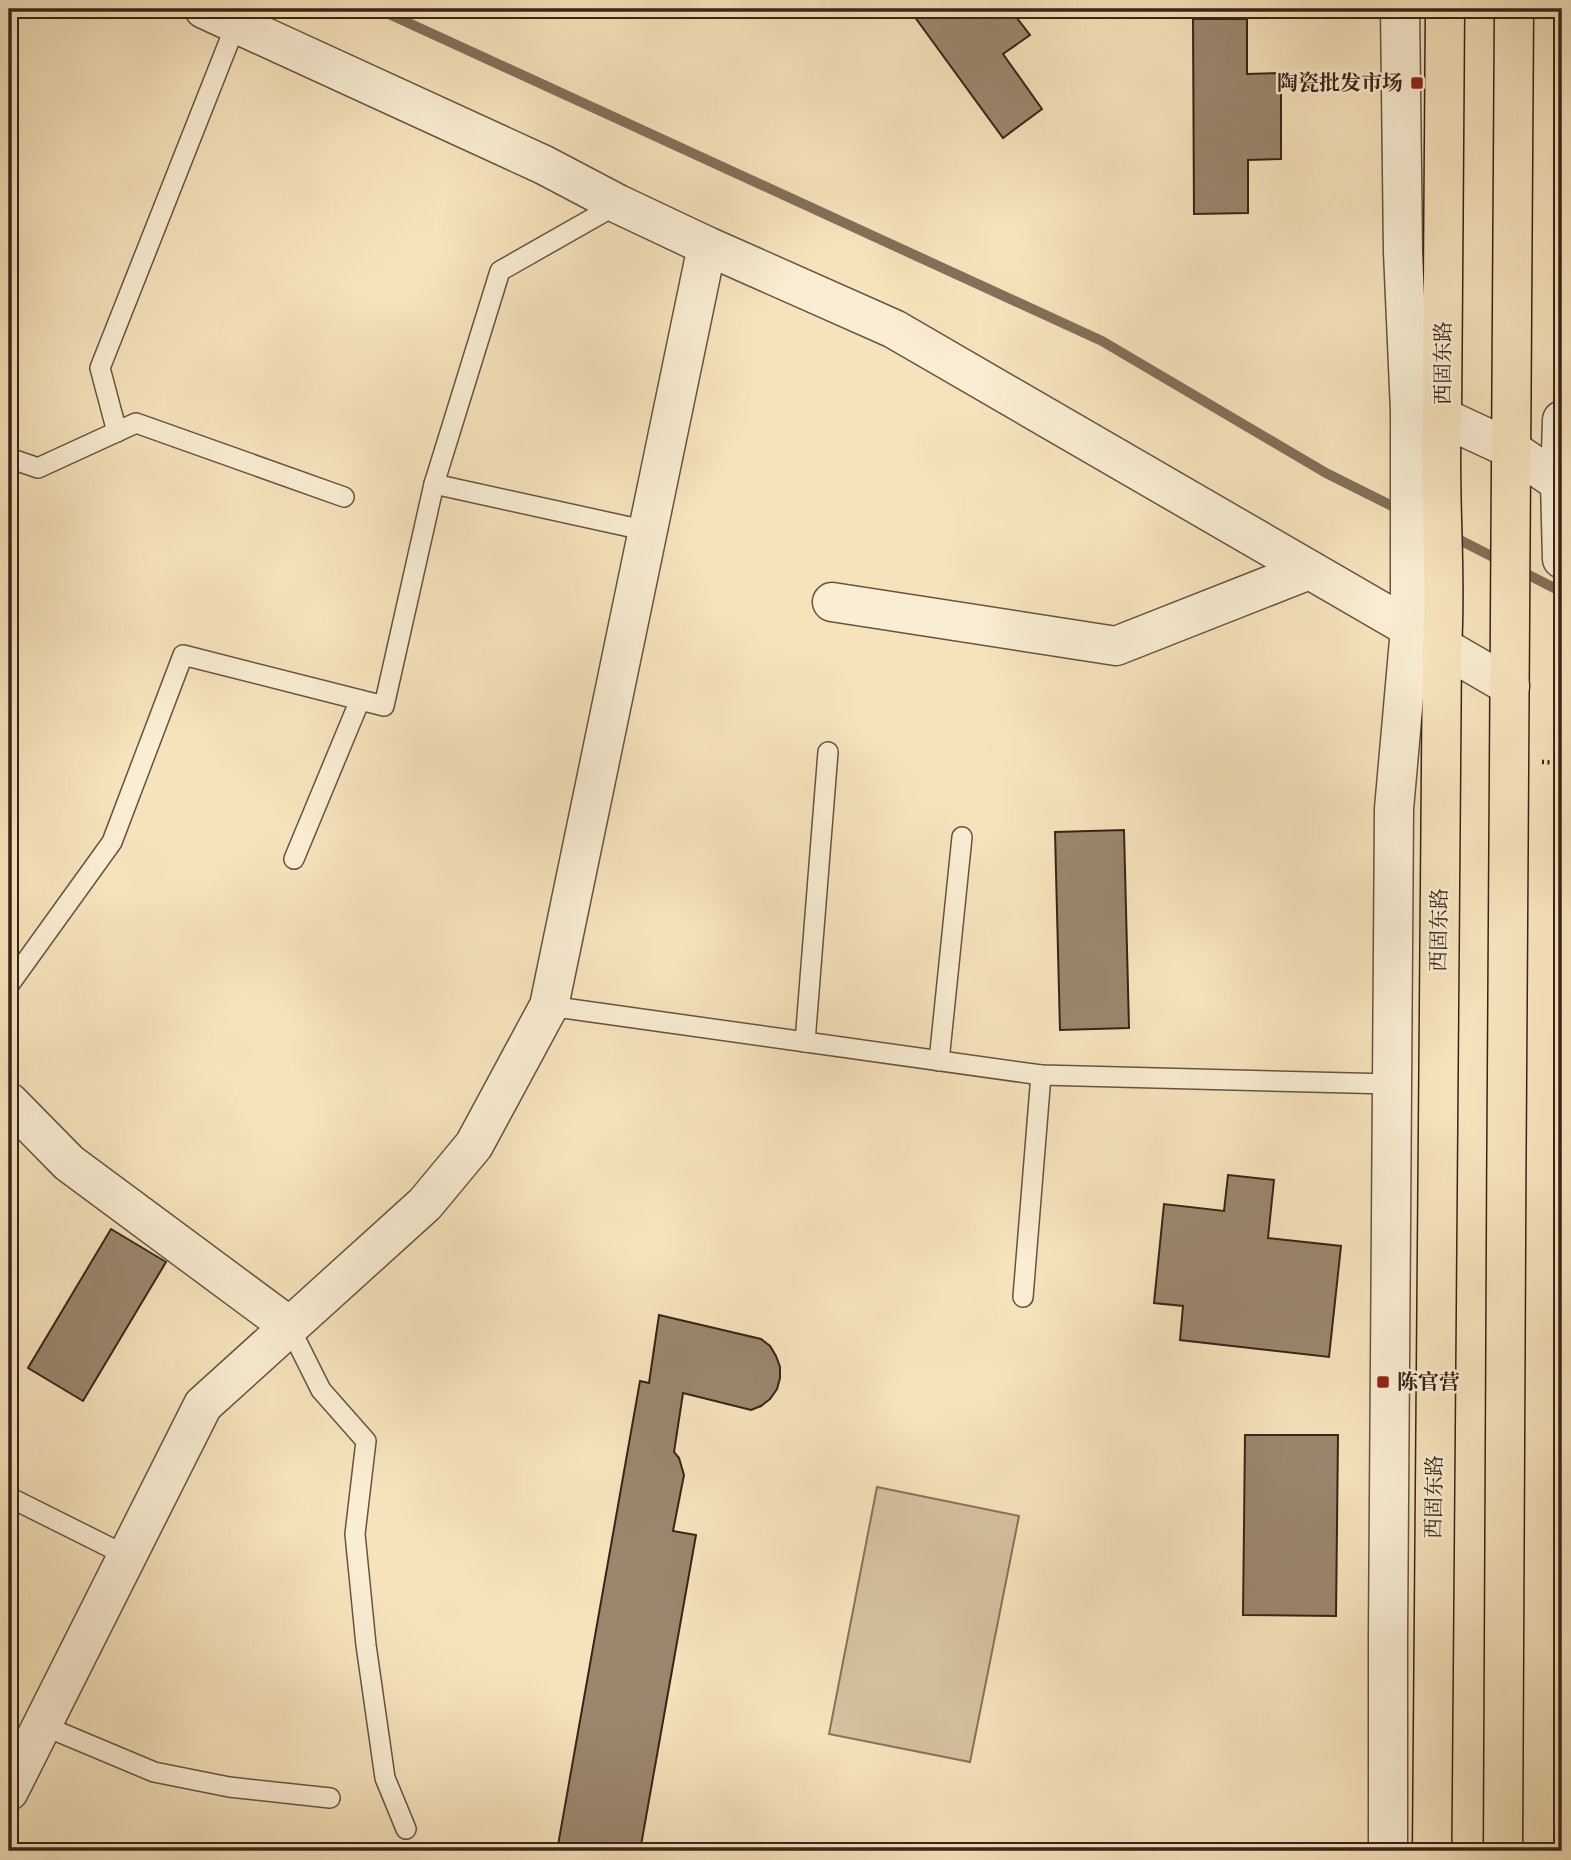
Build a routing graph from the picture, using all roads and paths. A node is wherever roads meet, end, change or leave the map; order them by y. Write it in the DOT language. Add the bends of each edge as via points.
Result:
graph roads {
  1 [pos="1400,9"];
  2 [pos="1445,9"];
  3 [pos="1514,9"];
  4 [pos="220,16"];
  5 [pos="618,204"];
  6 [pos="707,246"];
  7 [pos="1443,417"];
  8 [pos="1562,420"];
  9 [pos="117,432"];
  10 [pos="1509,448"];
  11 [pos="1425,449"];
  12 [pos="9,458"];
  13 [pos="434,484"];
  14 [pos="1561,492"];
  15 [pos="344,497"];
  16 [pos="648,531"];
  17 [pos="1562,559"];
  18 [pos="1309,570"];
  19 [pos="832,602"];
  20 [pos="1420,624"];
  21 [pos="1510,687"];
  22 [pos="360,700"];
  23 [pos="828,752"];
  24 [pos="962,837"];
  25 [pos="294,859"];
  26 [pos="9,985"];
  27 [pos="549,1006"];
  28 [pos="805,1042"];
  29 [pos="939,1061"];
  30 [pos="1041,1075"];
  31 [pos="1391,1084"];
  32 [pos="9,1101"];
  33 [pos="1023,1297"];
  34 [pos="289,1326"];
  35 [pos="9,1497"];
  36 [pos="127,1556"];
  37 [pos="42,1725"];
  38 [pos="9,1791"];
  39 [pos="330,1798"];
  40 [pos="406,1829"];
  41 [pos="1388,1851"];
  42 [pos="1432,1851"];
  43 [pos="1503,1851"];
  1 -- 11 [label="street" via="1403,252"];
  2 -- 7 [label="main road, 西固东路"];
  3 -- 10 [label="main road"];
  4 -- 5 [label="street" via="544,165"];
  4 -- 9 [label="lane" via="100,368"];
  5 -- 6 [label="street"];
  5 -- 13 [label="lane" via="500,271"];
  6 -- 16 [label="street"];
  6 -- 18 [label="street" via="894,329"];
  7 -- 10 [label="street"];
  7 -- 11 [label="main road, 西固东路"];
  8 -- 14 [label="street"];
  9 -- 12 [label="lane" via="38,468"];
  9 -- 15 [label="lane" via="136,423"];
  10 -- 14 [label="street"];
  10 -- 21 [label="main road"];
  11 -- 20 [label="street"];
  11 -- 20 [label="main road, 西固东路" via="1444,610"];
  13 -- 16 [label="lane"];
  13 -- 22 [label="lane" via="384,706"];
  14 -- 17 [label="street"];
  16 -- 27 [label="street"];
  18 -- 19 [label="street" via="1116,646"];
  18 -- 20 [label="street"];
  20 -- 21 [label="street"];
  20 -- 31 [label="street" via="1394,809"];
  20 -- 42 [label="main road, 西固东路" via="1433,1553"];
  21 -- 43 [label="main road"];
  22 -- 25 [label="lane"];
  22 -- 26 [label="lane" via="183,655 112,842"];
  23 -- 28 [label="lane"];
  24 -- 29 [label="lane"];
  27 -- 28 [label="lane"];
  27 -- 34 [label="street" via="474,1145 425,1204"];
  28 -- 29 [label="lane"];
  29 -- 30 [label="lane"];
  30 -- 31 [label="lane"];
  30 -- 33 [label="lane"];
  31 -- 41 [label="street"];
  32 -- 34 [label="street" via="69,1163"];
  34 -- 36 [label="street" via="203,1405"];
  34 -- 40 [label="lane" via="321,1390 366,1441 355,1534 366,1645 385,1778"];
  35 -- 36 [label="lane"];
  36 -- 37 [label="street"];
  37 -- 38 [label="street"];
  37 -- 39 [label="lane" via="154,1772 229,1787"];
}
